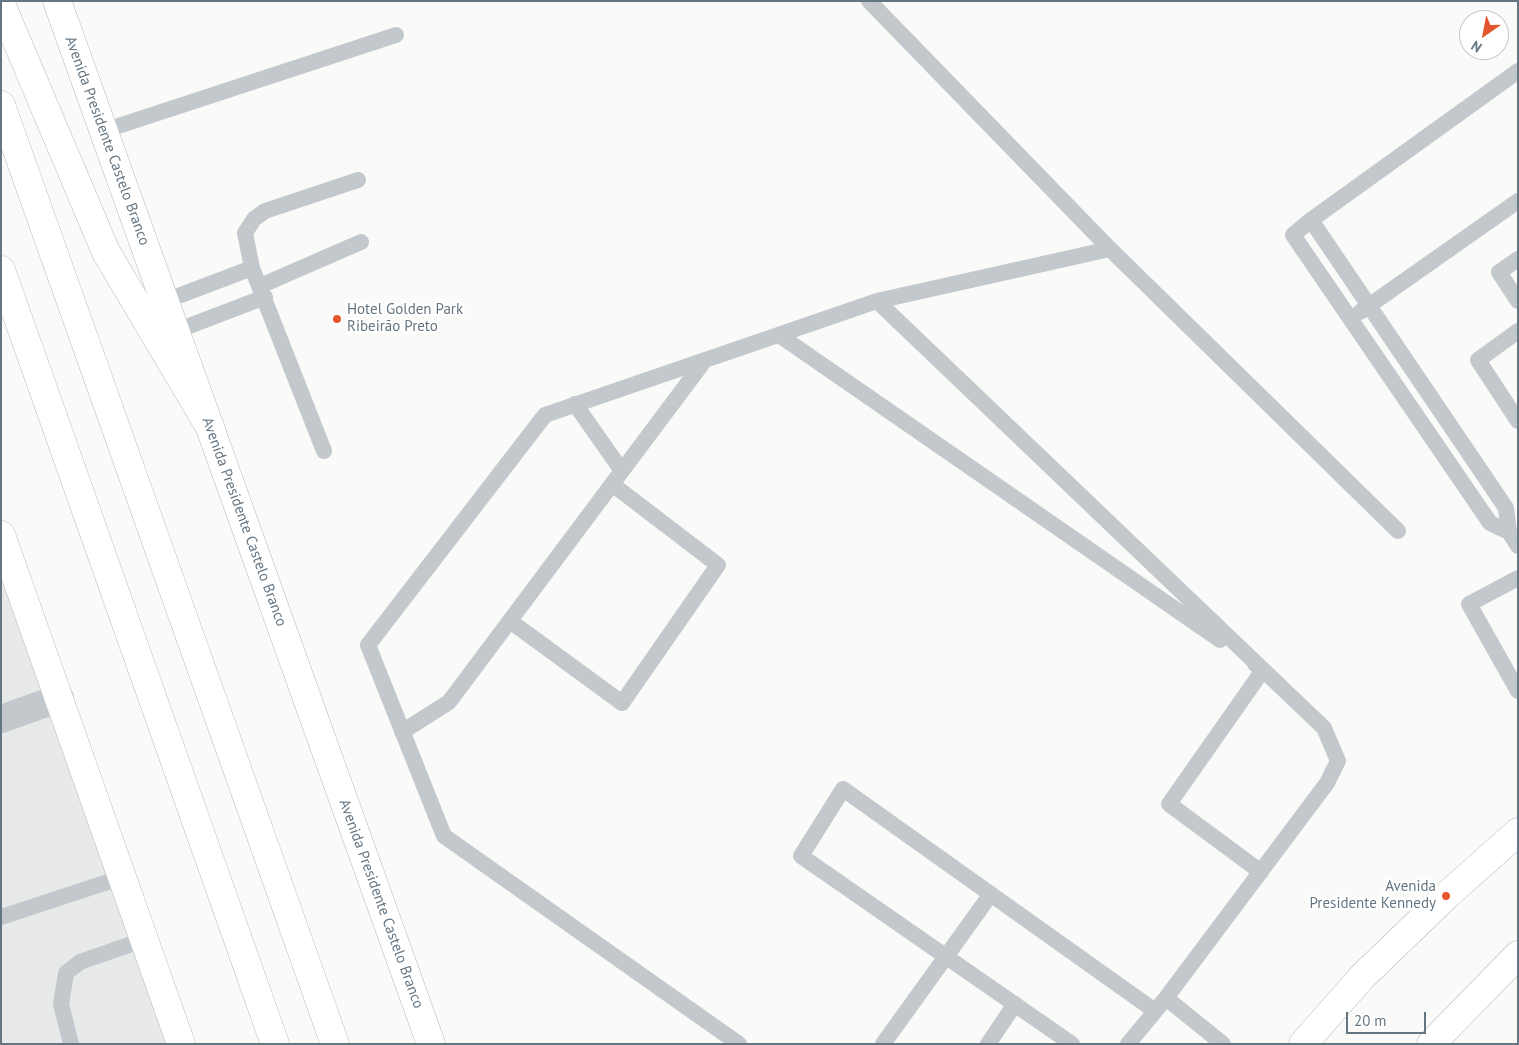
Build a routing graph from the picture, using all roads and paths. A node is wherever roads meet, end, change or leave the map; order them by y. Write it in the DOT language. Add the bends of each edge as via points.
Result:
graph roads {
  1 [pos="58,1"];
  2 [pos="869,1"];
  3 [pos="1,4"];
  4 [pos="396,35"];
  5 [pos="1518,71"];
  6 [pos="1,105"];
  7 [pos="103,132"];
  8 [pos="358,180"];
  9 [pos="1518,200"];
  10 [pos="1311,220"];
  11 [pos="361,242"];
  12 [pos="1110,249"];
  13 [pos="1518,259"];
  14 [pos="252,268"];
  15 [pos="1,270"];
  16 [pos="263,292"];
  17 [pos="165,301"];
  18 [pos="876,301"];
  19 [pos="1518,301"];
  20 [pos="1370,306"];
  21 [pos="1350,318"];
  22 [pos="176,331"];
  23 [pos="1518,332"];
  24 [pos="779,334"];
  25 [pos="705,360"];
  26 [pos="575,404"];
  27 [pos="1518,421"];
  28 [pos="211,429"];
  29 [pos="324,451"];
  30 [pos="622,471"];
  31 [pos="612,484"];
  32 [pos="1398,531"];
  33 [pos="1,535"];
  34 [pos="1513,539"];
  35 [pos="1518,578"];
  36 [pos="510,621"];
  37 [pos="1263,670"];
  38 [pos="1518,691"];
  39 [pos="60,698"];
  40 [pos="1,719"];
  41 [pos="402,732"];
  42 [pos="1518,832"];
  43 [pos="1260,872"];
  44 [pos="123,878"];
  45 [pos="990,894"];
  46 [pos="1,918"];
  47 [pos="143,940"];
  48 [pos="1518,955"];
  49 [pos="947,957"];
  50 [pos="1166,998"];
  51 [pos="1016,1004"];
  52 [pos="1155,1012"];
  53 [pos="71,1044"];
  54 [pos="181,1044"];
  55 [pos="275,1044"];
  56 [pos="335,1044"];
  57 [pos="431,1044"];
  58 [pos="739,1044"];
  59 [pos="883,1044"];
  60 [pos="988,1044"];
  61 [pos="1072,1044"];
  62 [pos="1128,1044"];
  63 [pos="1223,1044"];
  64 [pos="1303,1044"];
  65 [pos="1431,1044"];
  1 -- 7 [label="main road, Avenida Presidente Castelo Branco"];
  2 -- 12 [label="lane"];
  3 -- 28 [label="main road" via="106,252"];
  4 -- 7 [label="lane"];
  5 -- 10 [label="lane"];
  6 -- 56 [label="main road"];
  7 -- 17 [label="main road, Avenida Presidente Castelo Branco"];
  8 -- 14 [label="lane" via="265,211 254,219 245,233"];
  9 -- 20 [label="lane"];
  10 -- 20 [label="lane"];
  10 -- 21 [label="lane" via="1292,234"];
  11 -- 16 [label="lane"];
  12 -- 18 [label="lane"];
  12 -- 32 [label="lane"];
  13 -- 19 [label="lane" via="1499,272"];
  14 -- 16 [label="lane"];
  14 -- 17 [label="lane"];
  15 -- 55 [label="main road"];
  16 -- 22 [label="lane"];
  16 -- 29 [label="lane"];
  17 -- 22 [label="main road, Avenida Presidente Castelo Branco"];
  18 -- 24 [label="lane"];
  18 -- 37 [label="lane"];
  20 -- 21 [label="lane"];
  20 -- 34 [label="lane" via="1506,508"];
  21 -- 34 [label="lane" via="1490,522"];
  22 -- 28 [label="main road, Avenida Presidente Castelo Branco"];
  23 -- 27 [label="lane" via="1478,360"];
  24 -- 25 [label="lane"];
  24 -- 37 [label="lane"];
  25 -- 26 [label="lane"];
  25 -- 30 [label="lane"];
  26 -- 30 [label="lane"];
  26 -- 41 [label="lane" via="545,415 368,645"];
  28 -- 57 [label="main road, Avenida Presidente Castelo Branco"];
  30 -- 31 [label="lane"];
  31 -- 36 [label="lane"];
  31 -- 36 [label="lane" via="718,565 622,703"];
  33 -- 39 [label="main road"];
  35 -- 38 [label="lane" via="1469,604"];
  36 -- 41 [label="lane" via="450,702"];
  37 -- 43 [label="lane" via="1324,728 1338,761 1328,783"];
  37 -- 43 [label="lane" via="1169,804"];
  39 -- 40 [label="street"];
  39 -- 44 [label="main road"];
  41 -- 58 [label="lane" via="444,836"];
  42 -- 64 [label="main road" via="1362,977"];
  43 -- 50 [label="lane"];
  44 -- 46 [label="lane"];
  44 -- 47 [label="main road"];
  45 -- 49 [label="lane"];
  45 -- 49 [label="lane" via="843,789 802,856"];
  45 -- 52 [label="lane"];
  47 -- 53 [label="lane" via="80,962 66,973 61,1004"];
  47 -- 54 [label="main road"];
  48 -- 65 [label="main road"];
  49 -- 51 [label="lane"];
  49 -- 59 [label="lane"];
  50 -- 52 [label="lane"];
  50 -- 63 [label="lane"];
  51 -- 60 [label="lane"];
  51 -- 61 [label="lane"];
  52 -- 62 [label="lane"];
}
